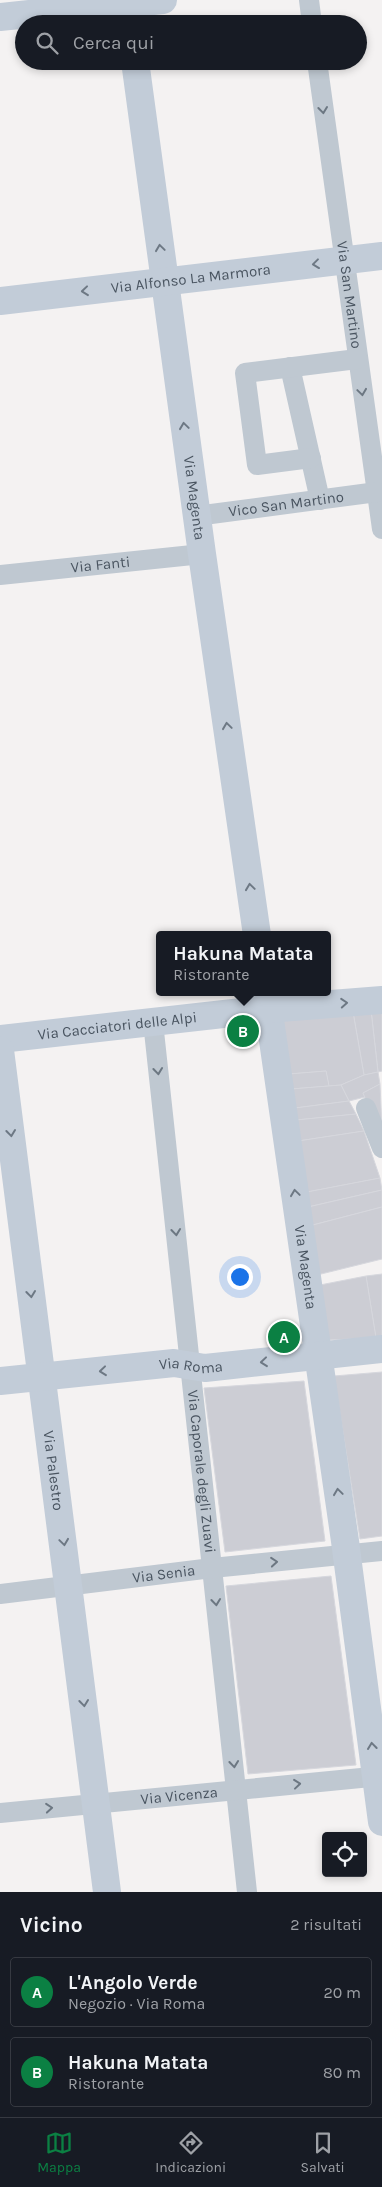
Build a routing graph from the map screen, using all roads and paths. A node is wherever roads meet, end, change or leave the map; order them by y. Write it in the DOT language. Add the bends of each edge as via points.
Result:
graph roads {
  1 [pos="163,0"];
  2 [pos="309,0"];
  3 [pos="129,9"];
  4 [pos="32,15"];
  5 [pos="311,15"];
  6 [pos="15,16"];
  7 [pos="0,17"];
  8 [pos="136,70"];
  9 [pos="318,70"];
  10 [pos="382,256"];
  11 [pos="343,260"];
  12 [pos="164,282"];
  13 [pos="0,301"];
  14 [pos="357,359"];
  15 [pos="290,367"];
  16 [pos="311,458"];
  17 [pos="377,492"];
  18 [pos="320,500"];
  19 [pos="196,516"];
  20 [pos="382,529"];
  21 [pos="202,554"];
  22 [pos="0,575"];
  23 [pos="256,931"];
  24 [pos="267,1000"];
  25 [pos="382,1000"];
  26 [pos="153,1022"];
  27 [pos="0,1039"];
  28 [pos="0,1050"];
  29 [pos="366,1108"];
  30 [pos="382,1148"];
  31 [pos="382,1349"];
  32 [pos="319,1356"];
  33 [pos="191,1366"];
  34 [pos="42,1378"];
  35 [pos="0,1381"];
  36 [pos="340,1551"];
  37 [pos="382,1551"];
  38 [pos="212,1568"];
  39 [pos="70,1586"];
  40 [pos="0,1594"];
  41 [pos="374,1781"];
  42 [pos="237,1790"];
  43 [pos="97,1804"];
  44 [pos="0,1813"];
  45 [pos="382,1822"];
  46 [pos="107,1892"];
  47 [pos="247,1892"];
  1 -- 3 [label="street"];
  2 -- 5 [label="street"];
  3 -- 4 [label="street"];
  6 -- 7 [label="street"];
  12 -- 8 [label="street, Via Magenta, one-way"];
  9 -- 11 [label="street, Via San Martino, one-way"];
  10 -- 11 [label="street, Via Alfonso La Marmora"];
  11 -- 12 [label="street, Via Alfonso La Marmora, one-way"];
  11 -- 14 [label="street, Via San Martino"];
  12 -- 13 [label="street, Via Alfonso La Marmora, one-way"];
  19 -- 12 [label="street, Via Magenta, one-way"];
  14 -- 15 [label="street"];
  14 -- 17 [label="street, Via San Martino, one-way"];
  15 -- 16 [label="street"];
  15 -- 16 [label="street" via="245,373 257,465"];
  16 -- 18 [label="street"];
  17 -- 18 [label="street, Vico San Martino"];
  17 -- 20 [label="street, Via San Martino"];
  18 -- 19 [label="street, Vico San Martino"];
  19 -- 21 [label="street, Via Magenta"];
  21 -- 22 [label="street, Via Fanti"];
  23 -- 21 [label="street, Via Magenta, one-way"];
  24 -- 25 [label="street, Via Cacciatori delle Alpi, one-way"];
  24 -- 26 [label="street, Via Cacciatori delle Alpi"];
  32 -- 24 [label="street, Via Magenta, one-way"];
  26 -- 27 [label="street, Via Cacciatori delle Alpi"];
  26 -- 33 [label="street, Via Caporale degli Zuavi, one-way"];
  28 -- 34 [label="street, Via Palestro, one-way"];
  29 -- 30 [label="street"];
  31 -- 32 [label="street, Via Roma"];
  32 -- 33 [label="street, Via Roma, one-way" via="205,1368"];
  36 -- 32 [label="street, Via Magenta, one-way"];
  33 -- 34 [label="street, Via Roma, one-way" via="174,1362"];
  33 -- 38 [label="street, Via Caporale degli Zuavi"];
  34 -- 35 [label="street, Via Roma"];
  34 -- 39 [label="street, Via Palestro, one-way"];
  36 -- 37 [label="street, Via Senia"];
  38 -- 36 [label="street, Via Senia, one-way"];
  41 -- 36 [label="street, Via Magenta, one-way"];
  38 -- 39 [label="street, Via Senia"];
  38 -- 42 [label="street, Via Caporale degli Zuavi, one-way"];
  39 -- 40 [label="street, Via Senia"];
  39 -- 43 [label="street, Via Palestro, one-way"];
  42 -- 41 [label="street, Via Vicenza, one-way"];
  41 -- 45 [label="street"];
  42 -- 43 [label="street, Via Vicenza"];
  42 -- 47 [label="street, Via Caporale degli Zuavi"];
  44 -- 43 [label="street, Via Vicenza, one-way"];
  43 -- 46 [label="street, Via Palestro"];
}
